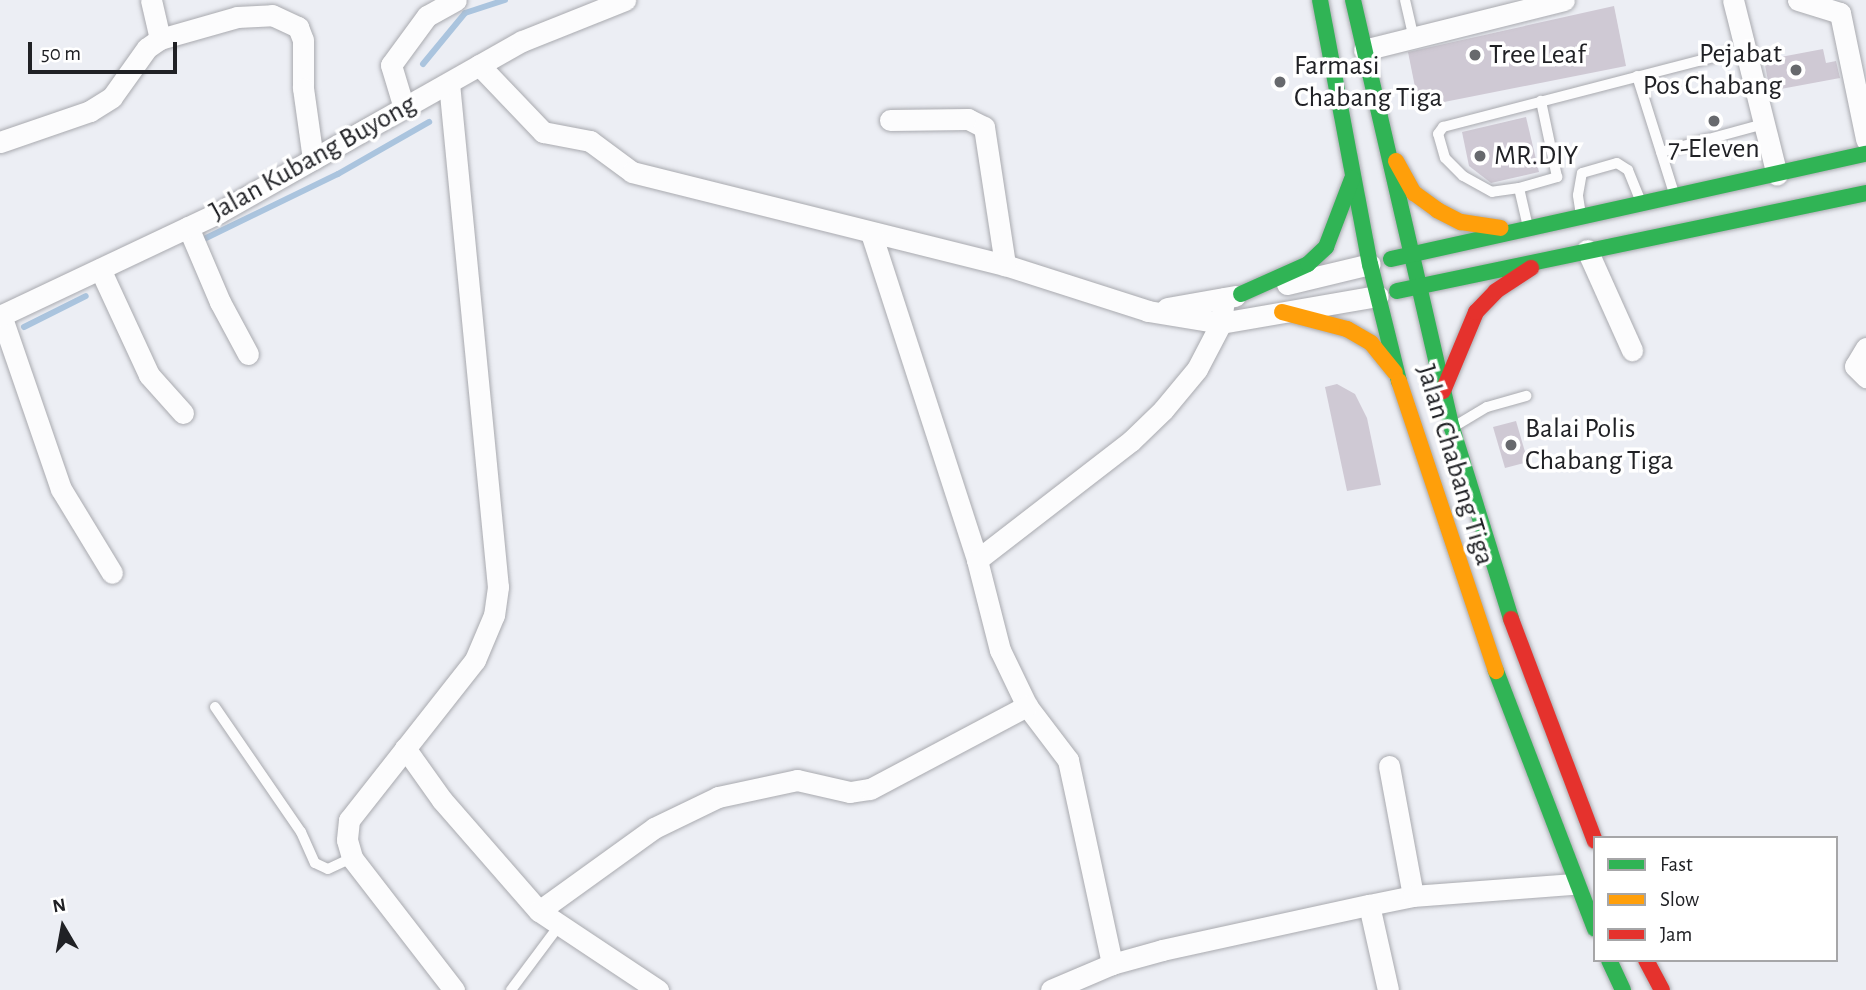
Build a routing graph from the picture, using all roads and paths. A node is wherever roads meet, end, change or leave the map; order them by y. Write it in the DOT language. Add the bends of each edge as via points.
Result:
graph roads {
  1 [pos="151,0"];
  2 [pos="456,0"];
  3 [pos="625,0"];
  4 [pos="1320,0"];
  5 [pos="1353,0"];
  6 [pos="1405,0"];
  7 [pos="1733,0"];
  8 [pos="1798,0"];
  9 [pos="1558,1"];
  10 [pos="1414,38"];
  11 [pos="160,39"];
  12 [pos="1364,50"];
  13 [pos="1745,50"];
  14 [pos="479,65"];
  15 [pos="1637,76"];
  16 [pos="449,83"];
  17 [pos="1541,101"];
  18 [pos="404,108"];
  19 [pos="890,120"];
  20 [pos="1764,124"];
  21 [pos="1384,139"];
  22 [pos="1866,139"];
  23 [pos="0,142"];
  24 [pos="1661,152"];
  25 [pos="1866,155"];
  26 [pos="313,159"];
  27 [pos="1353,175"];
  28 [pos="1777,175"];
  29 [pos="1519,188"];
  30 [pos="1866,193"];
  31 [pos="1675,196"];
  32 [pos="1641,203"];
  33 [pos="1581,215"];
  34 [pos="188,227"];
  35 [pos="1523,228"];
  36 [pos="871,233"];
  37 [pos="1587,250"];
  38 [pos="1409,255"];
  39 [pos="1553,257"];
  40 [pos="1370,264"];
  41 [pos="1005,265"];
  42 [pos="100,269"];
  43 [pos="1417,286"];
  44 [pos="1232,296"];
  45 [pos="1378,296"];
  46 [pos="1148,311"];
  47 [pos="1282,312"];
  48 [pos="1,315"];
  49 [pos="1221,323"];
  50 [pos="1866,348"];
  51 [pos="1632,350"];
  52 [pos="248,354"];
  53 [pos="1866,377"];
  54 [pos="1399,379"];
  55 [pos="1443,392"];
  56 [pos="1525,396"];
  57 [pos="183,414"];
  58 [pos="1452,428"];
  59 [pos="977,560"];
  60 [pos="112,573"];
  61 [pos="1027,706"];
  62 [pos="215,707"];
  63 [pos="405,748"];
  64 [pos="1389,766"];
  65 [pos="1593,836"];
  66 [pos="352,858"];
  67 [pos="1574,884"];
  68 [pos="1413,896"];
  69 [pos="1369,905"];
  70 [pos="539,911"];
  71 [pos="1593,925"];
  72 [pos="558,926"];
  73 [pos="1610,962"];
  74 [pos="1647,962"];
  75 [pos="1112,964"];
  76 [pos="454,990"];
  77 [pos="511,990"];
  78 [pos="658,990"];
  79 [pos="1051,990"];
  80 [pos="1388,990"];
  81 [pos="1623,990"];
  82 [pos="1662,990"];
  1 -- 11 [label="street"];
  2 -- 18 [label="street" via="427,16 391,65"];
  3 -- 14 [label="street, Jalan Kubang Buyong" via="584,13"];
  4 -- 27 [label="main road, Jalan Chabang Tiga"];
  5 -- 12 [label="main road, Jalan Chabang Tiga"];
  6 -- 10 [label="lane"];
  7 -- 13 [label="street"];
  8 -- 22 [label="street" via="1840,12"];
  9 -- 10 [label="street"];
  10 -- 12 [label="street"];
  11 -- 23 [label="street" via="147,48 128,79 101,104"];
  11 -- 26 [label="street" via="237,17 272,15 298,27 303,40 303,88"];
  12 -- 21 [label="main road, Jalan Chabang Tiga"];
  13 -- 15 [label="lane"];
  13 -- 20 [label="street"];
  14 -- 16 [label="street, Jalan Kubang Buyong"];
  14 -- 36 [label="street" via="543,132 590,141 632,172"];
  15 -- 17 [label="lane"];
  15 -- 24 [label="lane"];
  16 -- 18 [label="street, Jalan Kubang Buyong"];
  16 -- 63 [label="street" via="498,587 494,615 475,660"];
  17 -- 29 [label="lane" via="1557,177"];
  17 -- 29 [label="lane" via="1443,127 1438,134 1445,158 1464,176 1492,192"];
  18 -- 26 [label="street, Jalan Kubang Buyong"];
  19 -- 41 [label="street" via="968,119 984,127"];
  20 -- 24 [label="lane"];
  20 -- 28 [label="street"];
  21 -- 35 [label="main road" via="1414,193 1437,210 1461,222"];
  21 -- 38 [label="main road, Jalan Chabang Tiga"];
  24 -- 31 [label="lane"];
  25 -- 28 [label="main road"];
  26 -- 34 [label="street, Jalan Kubang Buyong"];
  27 -- 40 [label="main road, Jalan Chabang Tiga"];
  27 -- 44 [label="main road" via="1326,247 1308,264"];
  28 -- 31 [label="main road"];
  29 -- 35 [label="lane"];
  30 -- 37 [label="main road"];
  31 -- 32 [label="main road"];
  32 -- 33 [label="main road"];
  32 -- 33 [label="lane" via="1628,170 1617,163 1582,173"];
  33 -- 35 [label="main road"];
  34 -- 42 [label="street, Jalan Kubang Buyong"];
  34 -- 52 [label="street" via="219,302"];
  35 -- 38 [label="main road"];
  36 -- 41 [label="street"];
  36 -- 59 [label="street"];
  37 -- 39 [label="main road"];
  37 -- 51 [label="street"];
  38 -- 40 [label="main road"];
  38 -- 43 [label="main road, Jalan Chabang Tiga"];
  39 -- 43 [label="main road"];
  39 -- 55 [label="main road" via="1513,279 1475,312"];
  40 -- 44 [label="street"];
  40 -- 45 [label="main road, Jalan Chabang Tiga"];
  41 -- 46 [label="street"];
  42 -- 48 [label="street, Jalan Kubang Buyong"];
  42 -- 57 [label="street" via="149,374"];
  43 -- 45 [label="main road"];
  43 -- 55 [label="main road, Jalan Chabang Tiga"];
  44 -- 46 [label="street"];
  44 -- 49 [label="street"];
  45 -- 47 [label="street"];
  45 -- 54 [label="main road, Jalan Chabang Tiga"];
  46 -- 49 [label="street"];
  47 -- 49 [label="street"];
  47 -- 54 [label="main road" via="1347,329 1371,343"];
  48 -- 60 [label="street" via="61,489"];
  49 -- 59 [label="street" via="1197,369 1155,418"];
  50 -- 53 [label="street" via="1855,366"];
  54 -- 67 [label="main road, Jalan Chabang Tiga" via="1471,607"];
  55 -- 58 [label="main road, Jalan Chabang Tiga"];
  56 -- 58 [label="lane" via="1487,407"];
  58 -- 65 [label="main road, Jalan Chabang Tiga" via="1504,601"];
  59 -- 61 [label="street" via="1000,650"];
  61 -- 70 [label="street" via="870,789 850,792 797,780 718,797 654,828"];
  61 -- 75 [label="street" via="1068,760"];
  62 -- 66 [label="lane" via="301,832 315,863 328,869"];
  63 -- 66 [label="street" via="349,820 347,840"];
  63 -- 70 [label="street" via="442,800"];
  64 -- 68 [label="street"];
  66 -- 76 [label="street"];
  67 -- 68 [label="street"];
  67 -- 71 [label="main road, Jalan Chabang Tiga"];
  68 -- 69 [label="street"];
  69 -- 75 [label="street"];
  69 -- 80 [label="street"];
  70 -- 72 [label="street"];
  72 -- 77 [label="lane"];
  72 -- 78 [label="street"];
  73 -- 81 [label="main road"];
  74 -- 82 [label="main road"];
  75 -- 79 [label="street"];
}
